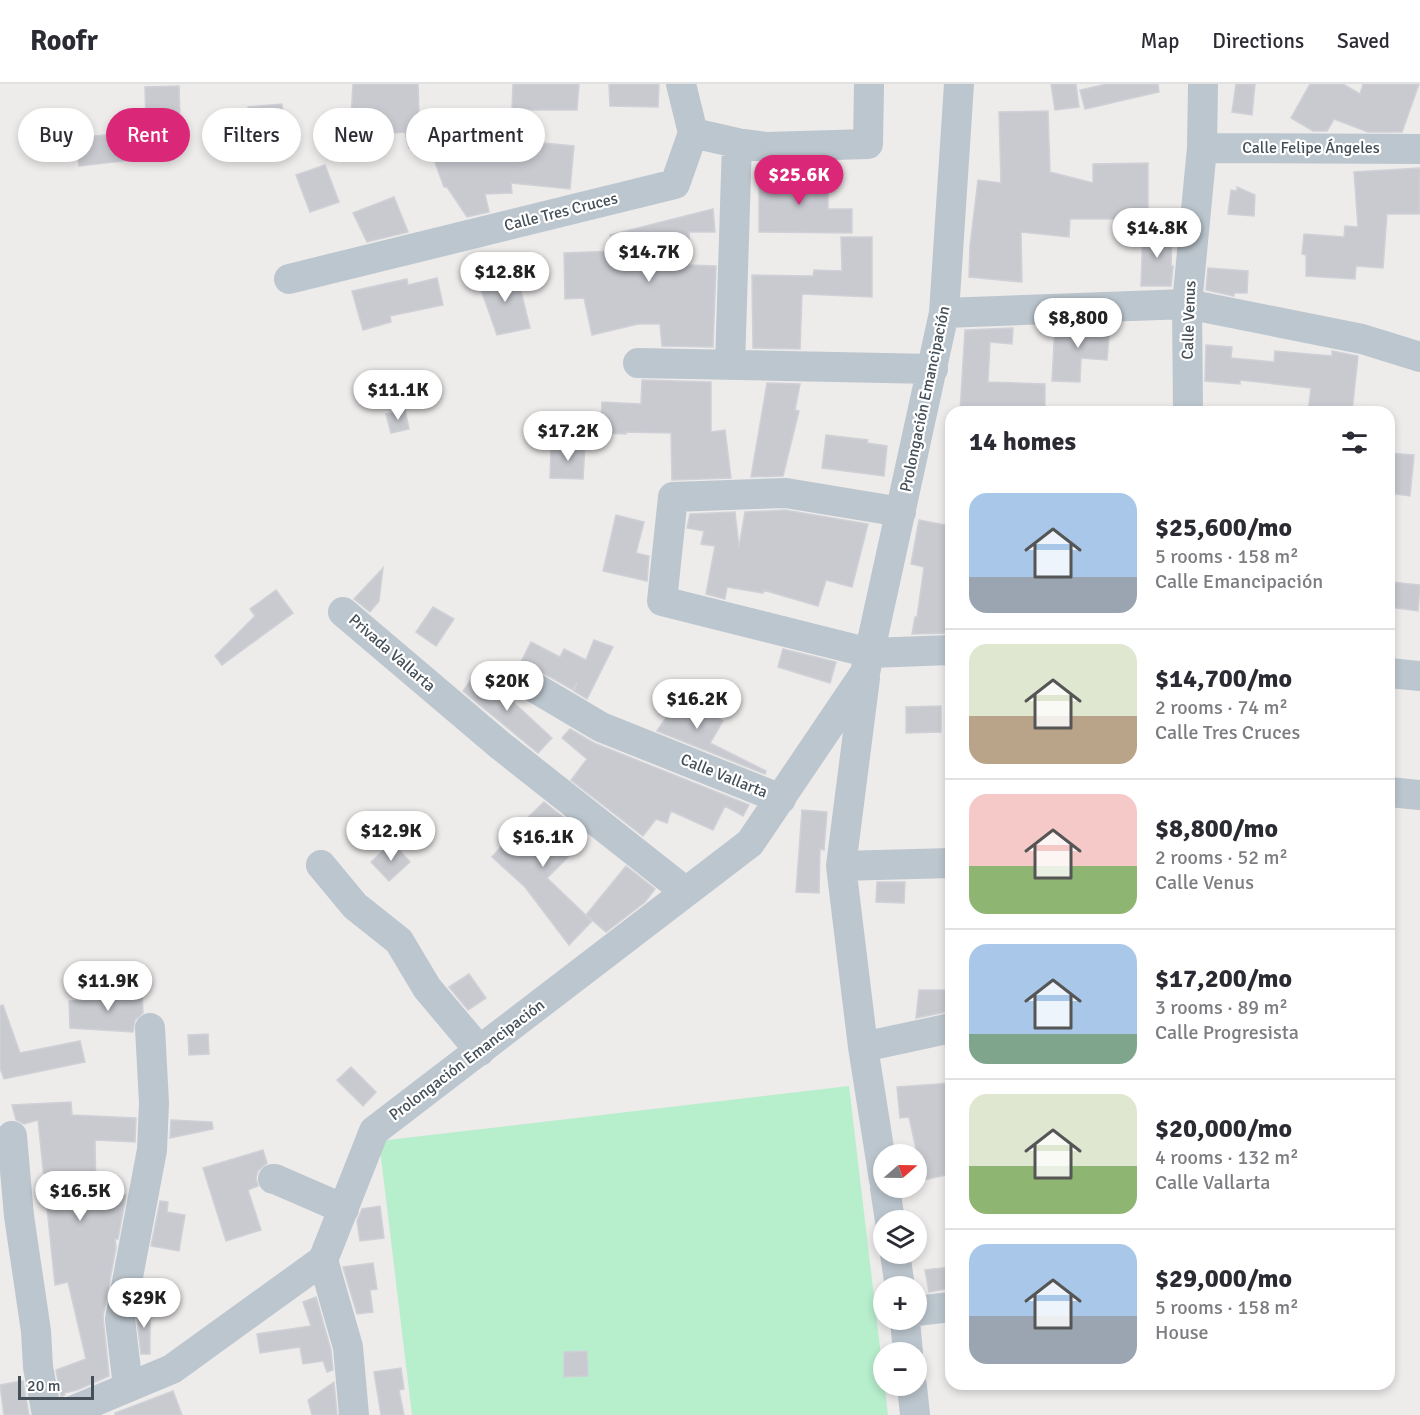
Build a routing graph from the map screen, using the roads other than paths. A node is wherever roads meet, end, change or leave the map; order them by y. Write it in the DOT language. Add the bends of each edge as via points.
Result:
graph roads {
  1 [pos="681,84"];
  2 [pos="869,84"];
  3 [pos="959,84"];
  4 [pos="1203,84"];
  5 [pos="693,133"];
  6 [pos="737,143"];
  7 [pos="1202,148"];
  8 [pos="1420,149"];
  9 [pos="289,279"];
  10 [pos="1187,304"];
  11 [pos="944,313"];
  12 [pos="1420,357"];
  13 [pos="638,363"];
  14 [pos="730,365"];
  15 [pos="933,369"];
  16 [pos="1188,406"];
  17 [pos="901,512"];
  18 [pos="343,612"];
  19 [pos="945,651"];
  20 [pos="868,663"];
  21 [pos="1395,674"];
  22 [pos="1420,676"];
  23 [pos="530,685"];
  24 [pos="1395,793"];
  25 [pos="1420,795"];
  26 [pos="781,799"];
  27 [pos="945,863"];
  28 [pos="321,865"];
  29 [pos="841,866"];
  30 [pos="686,892"];
  31 [pos="150,1028"];
  32 [pos="945,1029"];
  33 [pos="863,1047"];
  34 [pos="480,1050"];
  35 [pos="12,1136"];
  36 [pos="878,1144"];
  37 [pos="260,1183"];
  38 [pos="344,1209"];
  39 [pos="323,1260"];
  40 [pos="945,1309"];
  41 [pos="927,1310"];
  42 [pos="128,1388"];
  43 [pos="913,1396"];
  44 [pos="47,1415"];
  45 [pos="62,1415"];
  46 [pos="354,1415"];
  47 [pos="915,1415"];
  1 -- 5 [label="street"];
  2 -- 6 [label="street" via="868,144 767,147"];
  3 -- 11 [label="street, Prolongación Emancipación"];
  4 -- 7 [label="street, Calle Venus"];
  5 -- 6 [label="street"];
  5 -- 9 [label="street, Calle Tres Cruces" via="675,184"];
  6 -- 14 [label="street"];
  7 -- 8 [label="street, Calle Felipe Ángeles"];
  7 -- 10 [label="street, Calle Venus"];
  10 -- 11 [label="street"];
  10 -- 12 [label="street" via="1362,339"];
  10 -- 16 [label="street, Calle Venus"];
  11 -- 15 [label="street, Prolongación Emancipación"];
  13 -- 14 [label="street"];
  14 -- 15 [label="street"];
  15 -- 17 [label="street, Prolongación Emancipación"];
  17 -- 20 [label="street, Prolongación Emancipación"];
  17 -- 20 [label="street" via="786,493 673,497 662,601"];
  18 -- 30 [label="street, Privada Vallarta"];
  19 -- 20 [label="street"];
  20 -- 26 [label="street, Prolongación Emancipación"];
  20 -- 29 [label="street, Prolongación Emancipación"];
  21 -- 22 [label="street"];
  23 -- 26 [label="street, Calle Vallarta" via="601,727"];
  24 -- 25 [label="street"];
  26 -- 30 [label="street, Prolongación Emancipación" via="750,843"];
  27 -- 29 [label="street"];
  28 -- 34 [label="street" via="355,906 399,941 427,988"];
  29 -- 33 [label="street, Prolongación Emancipación"];
  30 -- 34 [label="street, Prolongación Emancipación"];
  31 -- 42 [label="street" via="152,1150 120,1319"];
  32 -- 33 [label="street"];
  33 -- 36 [label="street, Prolongación Emancipación"];
  34 -- 38 [label="street, Prolongación Emancipación" via="374,1131"];
  35 -- 44 [label="street" via="18,1216"];
  37 -- 38 [label="street" via="275,1179"];
  38 -- 39 [label="street, Prolongación Emancipación"];
  39 -- 42 [label="street" via="172,1369"];
  39 -- 46 [label="street" via="348,1347"];
  40 -- 41 [label="street"];
  42 -- 45 [label="street"];
  43 -- 47 [label="street"];
}
